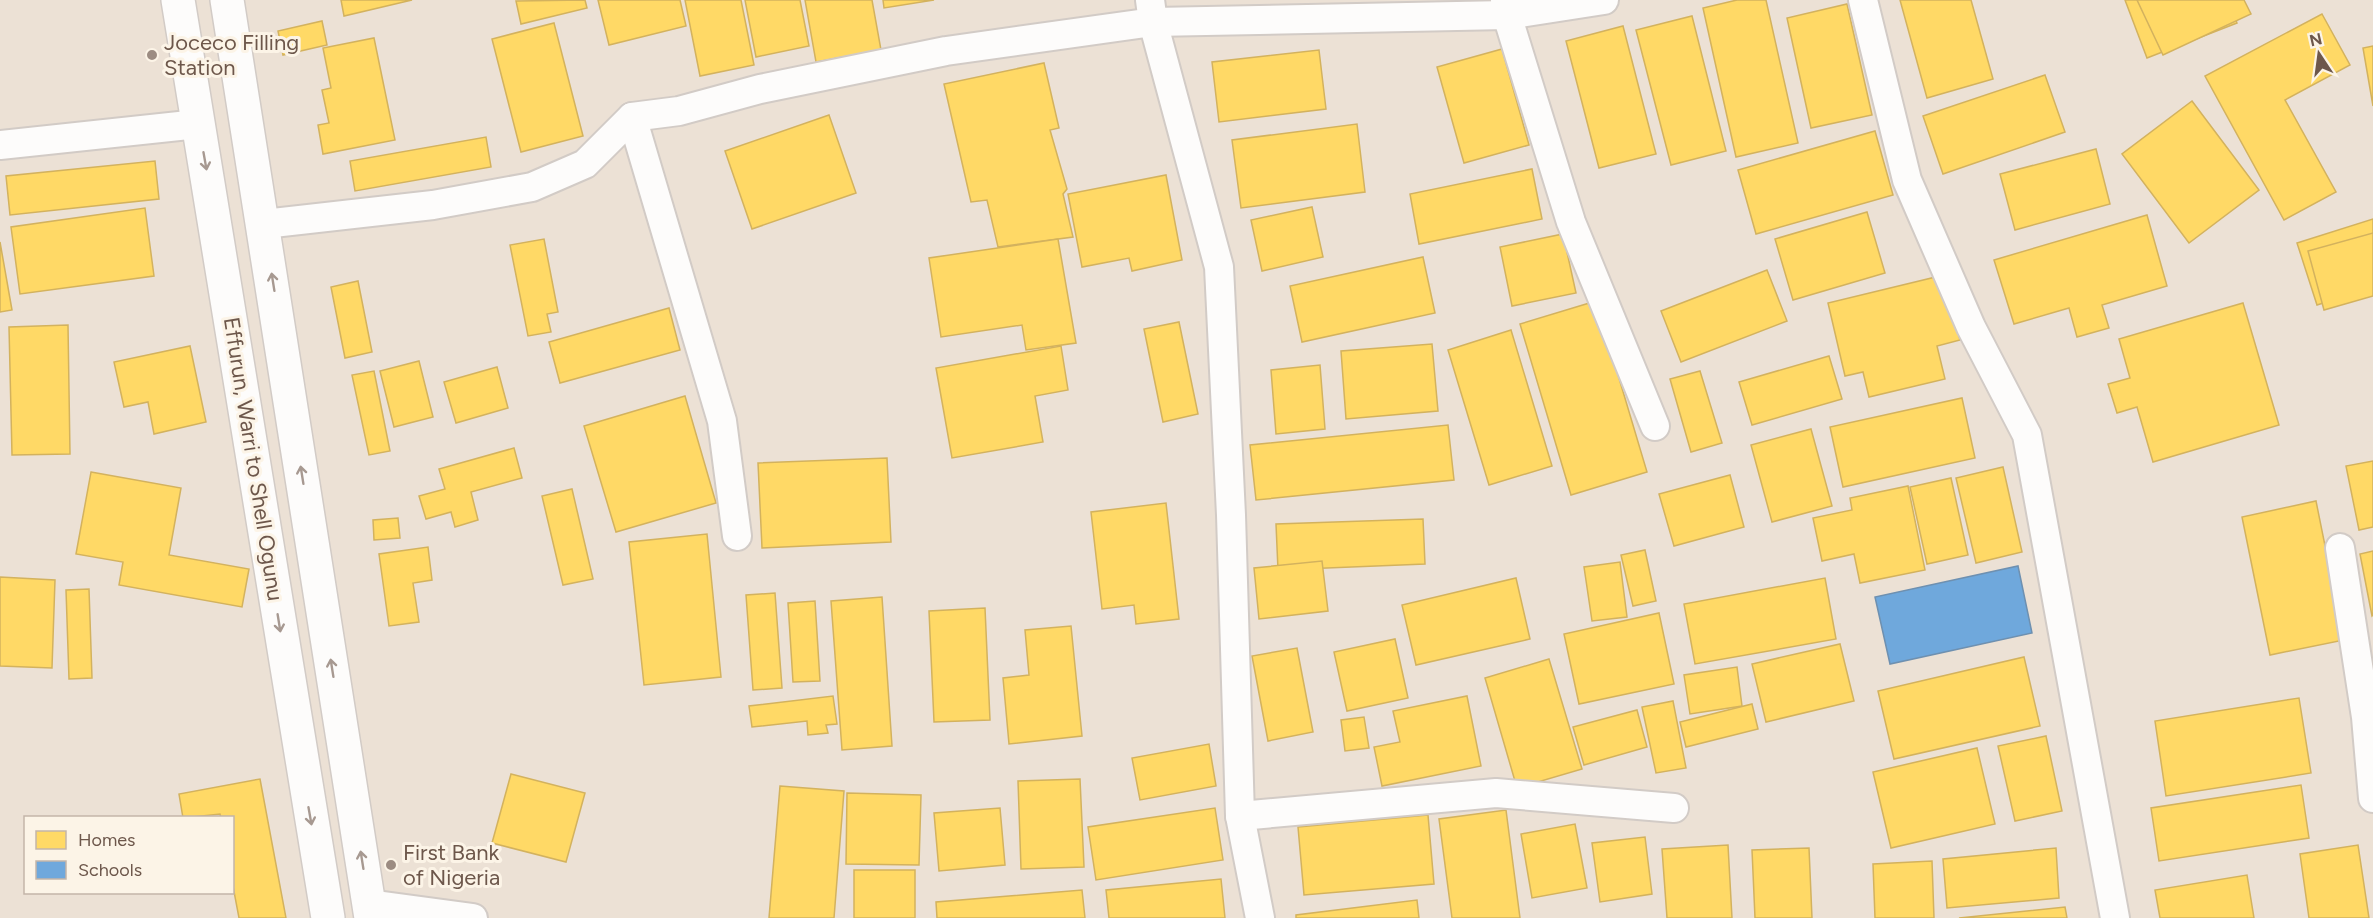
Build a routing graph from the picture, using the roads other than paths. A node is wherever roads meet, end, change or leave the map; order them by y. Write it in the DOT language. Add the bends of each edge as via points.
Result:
graph roads {
  1 [pos="178,0"];
  2 [pos="227,0"];
  3 [pos="1604,0"];
  4 [pos="1863,0"];
  5 [pos="1506,8"];
  6 [pos="1151,11"];
  7 [pos="632,117"];
  8 [pos="198,124"];
  9 [pos="0,145"];
  10 [pos="264,224"];
  11 [pos="1655,426"];
  12 [pos="737,536"];
  13 [pos="2340,548"];
  14 [pos="2373,798"];
  15 [pos="1674,808"];
  16 [pos="1240,816"];
  17 [pos="370,911"];
  18 [pos="328,918"];
  19 [pos="473,918"];
  20 [pos="1260,918"];
  21 [pos="2115,918"];
  1 -- 8 [label="street, Effurun, Warri to Shell Ogunu"];
  2 -- 10 [label="street, Effurun, Warri to Shell Ogunu"];
  3 -- 5 [label="street"];
  4 -- 21 [label="street" via="1907,180 1971,327 2027,435"];
  5 -- 6 [label="street"];
  5 -- 11 [label="street" via="1571,222"];
  6 -- 7 [label="street" via="760,89 680,111"];
  6 -- 16 [label="street" via="1219,267"];
  7 -- 10 [label="street" via="585,164 532,187 433,206"];
  7 -- 12 [label="street" via="722,421"];
  8 -- 9 [label="street"];
  8 -- 18 [label="street, Effurun, Warri to Shell Ogunu, one-way"];
  17 -- 10 [label="street, Effurun, Warri to Shell Ogunu, one-way"];
  13 -- 14 [label="street" via="2366,717"];
  15 -- 16 [label="street" via="1497,793"];
  16 -- 20 [label="street"];
  17 -- 19 [label="street"];
}
